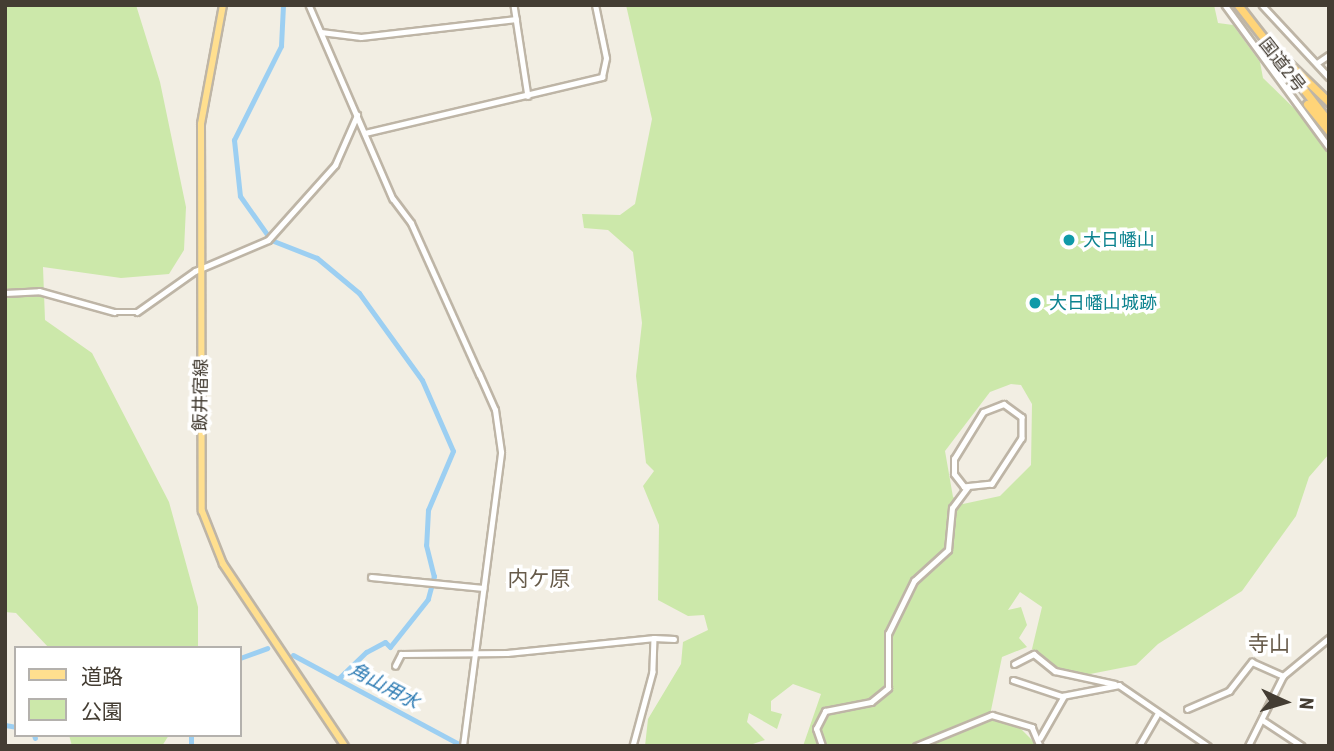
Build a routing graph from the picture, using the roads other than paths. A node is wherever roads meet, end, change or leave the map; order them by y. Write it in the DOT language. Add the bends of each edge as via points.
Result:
graph roads {
  1 [pos="223,5"];
  2 [pos="309,5"];
  3 [pos="514,5"];
  4 [pos="595,5"];
  5 [pos="1225,5"];
  6 [pos="1238,5"];
  7 [pos="1262,5"];
  8 [pos="516,19"];
  9 [pos="1251,25"];
  10 [pos="321,32"];
  11 [pos="1329,55"];
  12 [pos="1317,63"];
  13 [pos="1329,77"];
  14 [pos="1300,88"];
  15 [pos="528,96"];
  16 [pos="1329,102"];
  17 [pos="357,115"];
  18 [pos="1329,122"];
  19 [pos="1329,131"];
  20 [pos="365,133"];
  21 [pos="1329,147"];
  22 [pos="393,199"];
  23 [pos="202,268"];
  24 [pos="5,293"];
  25 [pos="137,312"];
  26 [pos="479,374"];
  27 [pos="967,488"];
  28 [pos="371,577"];
  29 [pos="483,588"];
  30 [pos="654,638"];
  31 [pos="1329,638"];
  32 [pos="674,639"];
  33 [pos="476,653"];
  34 [pos="1014,664"];
  35 [pos="395,666"];
  36 [pos="1283,676"];
  37 [pos="1013,680"];
  38 [pos="1116,684"];
  39 [pos="1064,696"];
  40 [pos="1187,709"];
  41 [pos="1157,715"];
  42 [pos="1264,721"];
  43 [pos="1040,738"];
  44 [pos="466,745"];
  45 [pos="345,746"];
  46 [pos="633,746"];
  47 [pos="822,746"];
  48 [pos="916,746"];
  49 [pos="1040,746"];
  50 [pos="1139,746"];
  51 [pos="1208,746"];
  52 [pos="1248,746"];
  53 [pos="1302,746"];
  1 -- 23 [label="main road, 飯井宿線" via="201,124"];
  2 -- 10 [label="street"];
  3 -- 8 [label="street"];
  4 -- 15 [label="street" via="605,75"];
  5 -- 21 [label="street"];
  6 -- 9 [label="highway, 国道2号"];
  7 -- 12 [label="street"];
  8 -- 10 [label="street" via="361,37"];
  8 -- 15 [label="street"];
  9 -- 14 [label="highway, 国道2号"];
  9 -- 16 [label="highway"];
  10 -- 17 [label="street"];
  11 -- 12 [label="street"];
  12 -- 13 [label="street"];
  14 -- 18 [label="highway, 国道2号"];
  14 -- 19 [label="highway"];
  15 -- 20 [label="street"];
  17 -- 20 [label="street"];
  17 -- 23 [label="street" via="335,165 279,229 254,250"];
  20 -- 22 [label="street"];
  22 -- 26 [label="street" via="411,223"];
  23 -- 25 [label="street"];
  23 -- 45 [label="main road, 飯井宿線" via="200,492 207,530"];
  24 -- 25 [label="street" via="39,291 114,313"];
  26 -- 29 [label="street" via="498,419 501,452"];
  27 -- 27 [label="street" via="992,484 1022,438 1025,424 1012,406 996,404 983,412 954,459 954,474"];
  27 -- 47 [label="street" via="952,508 948,550 914,581 888,634 888,688 871,702 825,711 816,729"];
  28 -- 29 [label="street"];
  29 -- 33 [label="street"];
  30 -- 32 [label="street"];
  30 -- 33 [label="street"];
  30 -- 46 [label="street" via="653,672"];
  31 -- 36 [label="street"];
  33 -- 35 [label="street" via="401,654"];
  33 -- 44 [label="street"];
  34 -- 38 [label="street" via="1034,654 1055,671"];
  36 -- 40 [label="street" via="1252,662 1229,691"];
  36 -- 42 [label="street"];
  37 -- 39 [label="street"];
  38 -- 39 [label="street"];
  38 -- 41 [label="street"];
  39 -- 43 [label="street"];
  41 -- 50 [label="street"];
  41 -- 51 [label="street"];
  42 -- 52 [label="street"];
  42 -- 53 [label="street"];
  43 -- 48 [label="street" via="1032,727 992,715"];
  43 -- 49 [label="street"];
}
